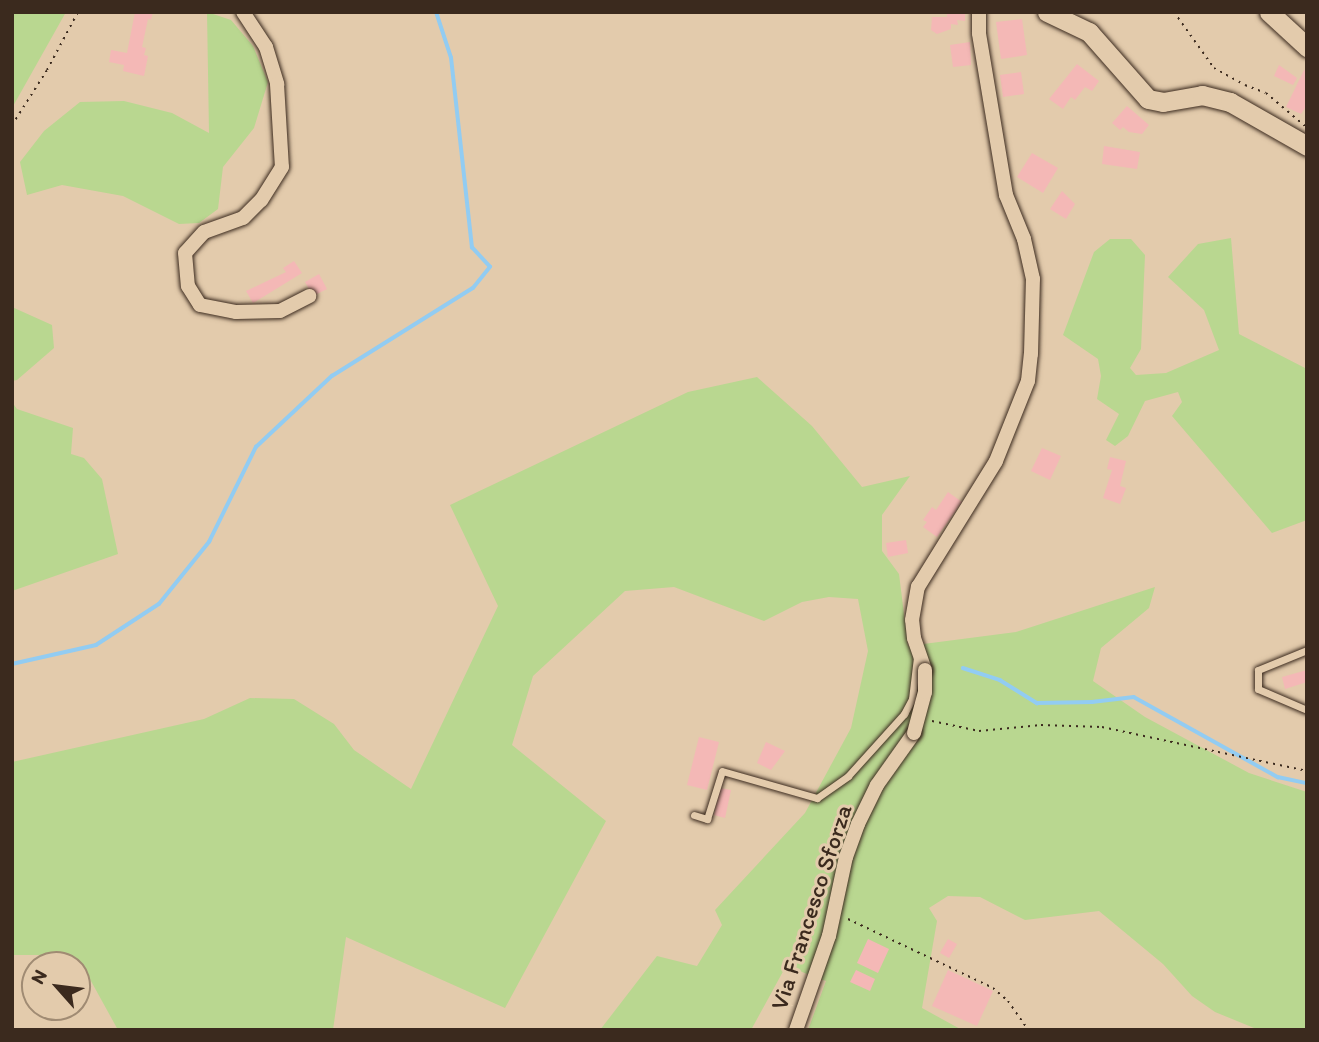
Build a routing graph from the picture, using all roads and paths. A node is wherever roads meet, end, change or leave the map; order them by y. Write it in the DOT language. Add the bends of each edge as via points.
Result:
graph roads {
  1 [pos="78,12"];
  2 [pos="243,12"];
  3 [pos="979,12"];
  4 [pos="1047,12"];
  5 [pos="1174,12"];
  6 [pos="1269,12"];
  7 [pos="1307,47"];
  8 [pos="12,125"];
  9 [pos="1307,129"];
  10 [pos="1307,146"];
  11 [pos="309,296"];
  12 [pos="917,646"];
  13 [pos="1307,650"];
  14 [pos="1307,710"];
  15 [pos="904,714"];
  16 [pos="1307,771"];
  17 [pos="694,815"];
  18 [pos="835,912"];
  19 [pos="796,1030"];
  20 [pos="1028,1030"];
  1 -- 8 [label="path"];
  2 -- 11 [label="street" via="266,47 277,85 282,167 243,218 204,232 185,253 188,286 200,305 236,312 280,311"];
  3 -- 12 [label="street, Via Francesco Sforza" via="1006,195 1024,239 1033,279 1031,354 1028,381 996,461 918,587 912,620"];
  4 -- 10 [label="main road" via="1089,32 1148,99 1163,102 1202,95 1230,102"];
  5 -- 9 [label="path" via="1214,68 1266,93"];
  6 -- 7 [label="main road"];
  12 -- 15 [label="lane" via="912,699"];
  12 -- 18 [label="street, Via Francesco Sforza, bridge" via="925,670 922,711 914,733 877,785 858,824"];
  13 -- 14 [label="lane" via="1258,670 1258,689"];
  15 -- 16 [label="path" via="979,731 1041,725 1102,727"];
  15 -- 17 [label="lane" via="848,776 817,798 722,771 707,819"];
  18 -- 19 [label="street, Via Francesco Sforza"];
  18 -- 20 [label="path" via="993,988"];
}
